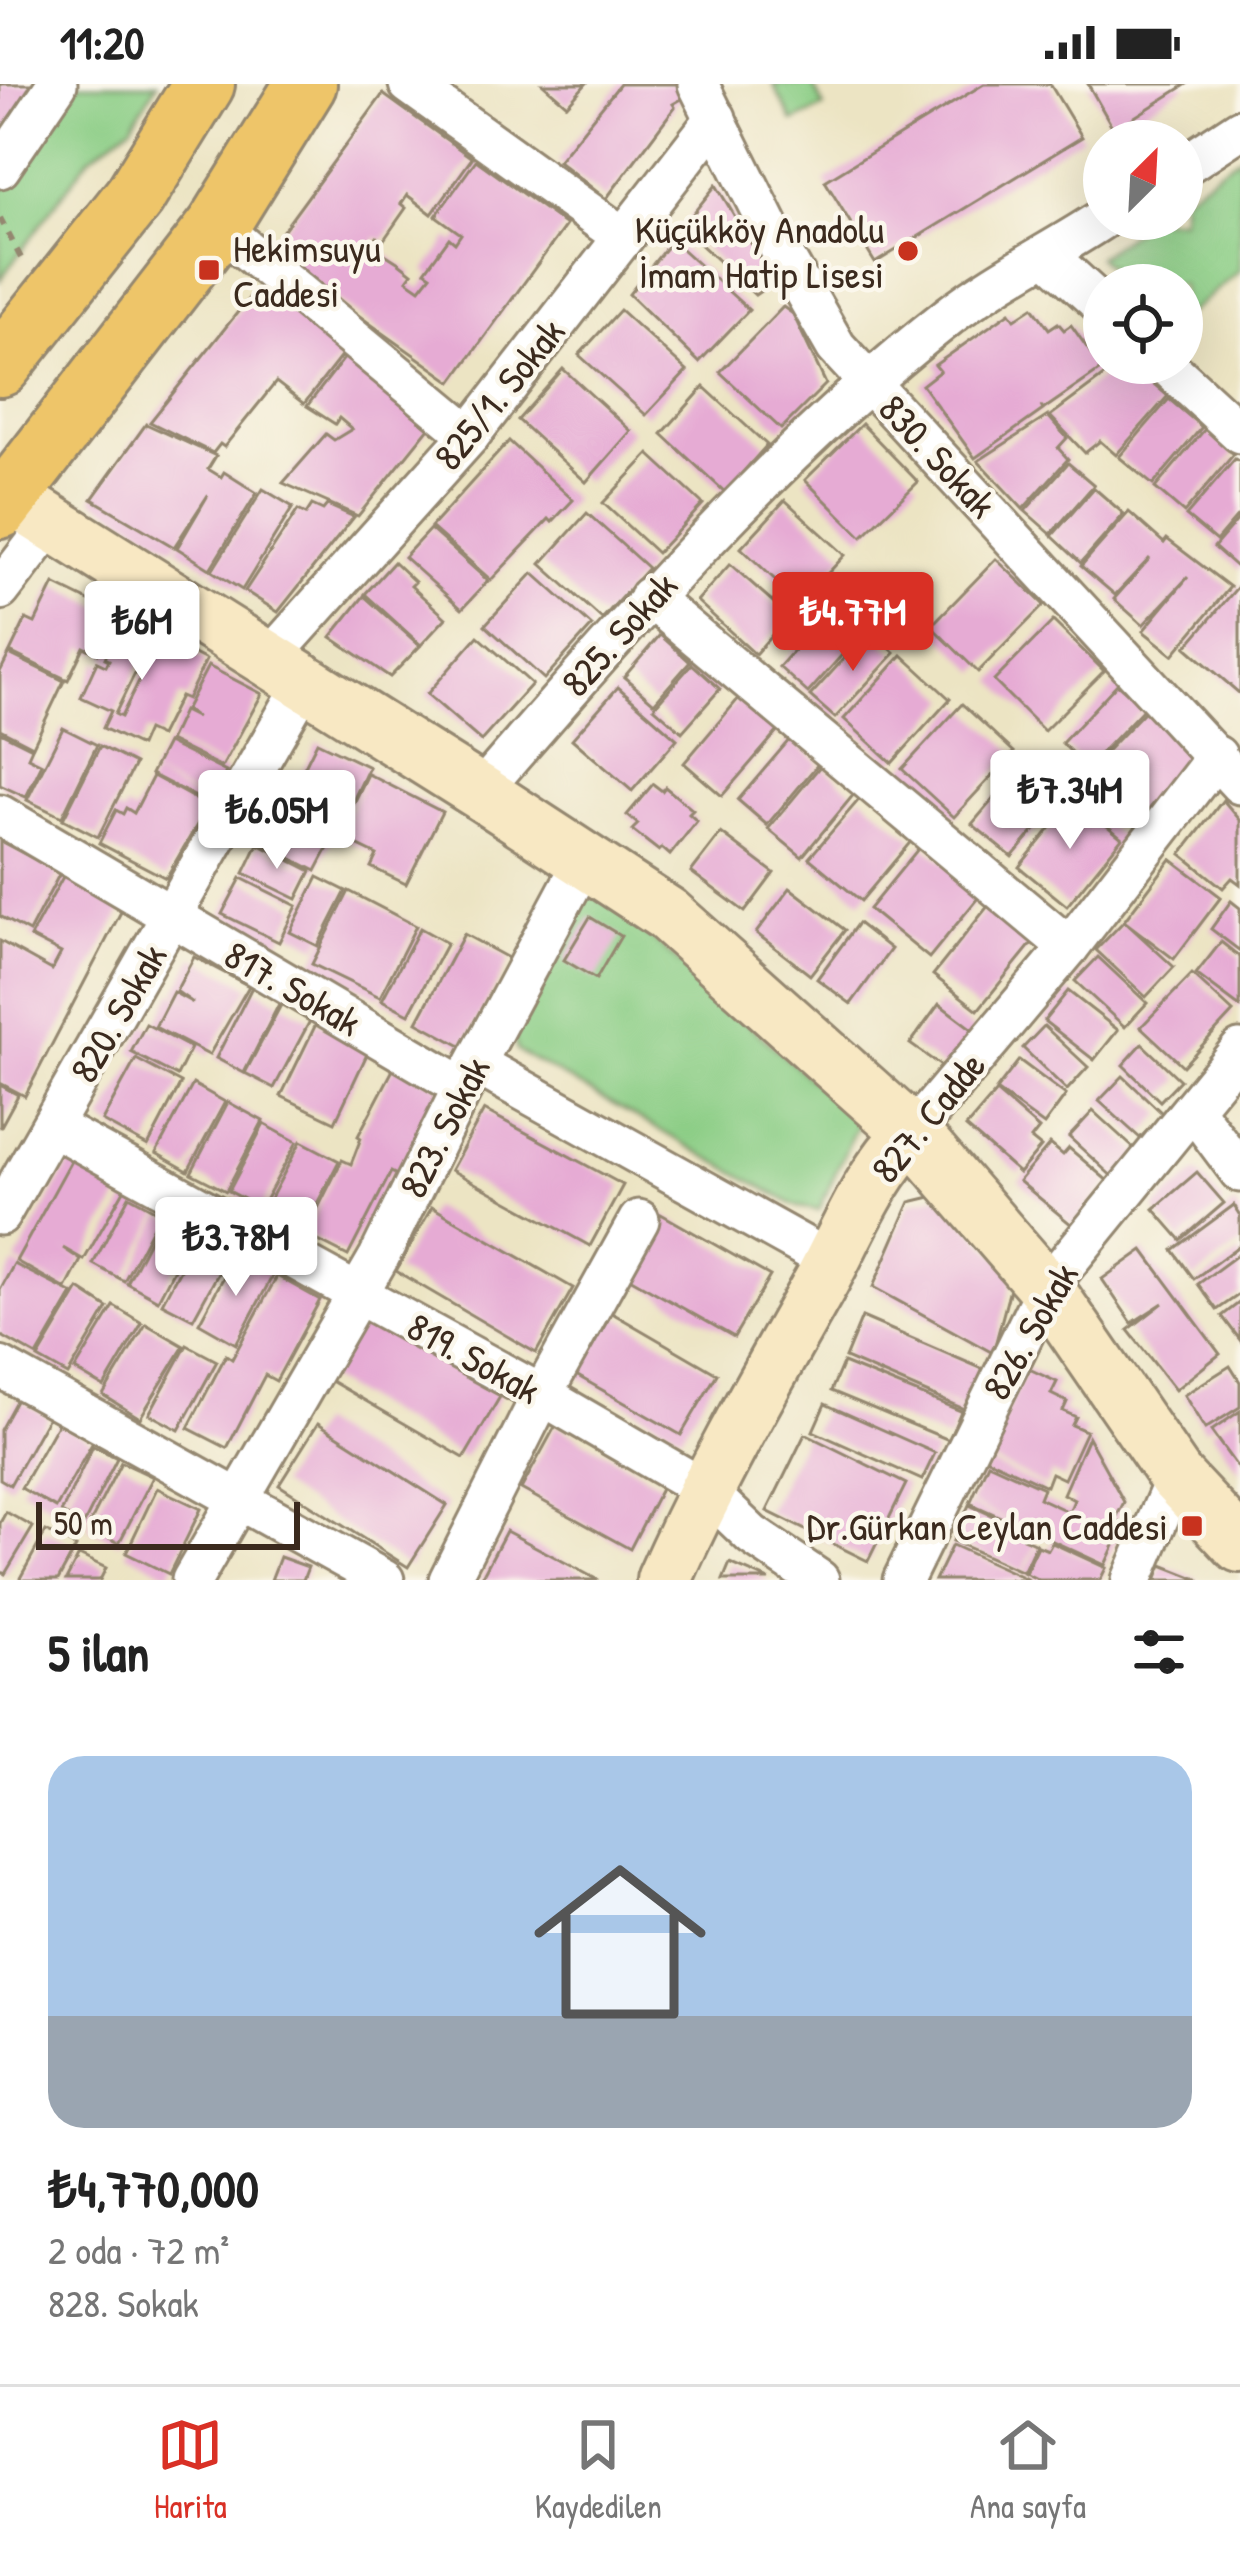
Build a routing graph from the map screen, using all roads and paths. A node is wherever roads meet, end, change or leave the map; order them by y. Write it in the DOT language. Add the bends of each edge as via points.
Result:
graph roads {
  1 [pos="57,84"];
  2 [pos="204,84"];
  3 [pos="306,84"];
  4 [pos="410,84"];
  5 [pos="707,101"];
  6 [pos="1240,129"];
  7 [pos="1203,153"];
  8 [pos="0,167"];
  9 [pos="0,218"];
  10 [pos="218,226"];
  11 [pos="1083,232"];
  12 [pos="623,237"];
  13 [pos="0,247"];
  14 [pos="15,247"];
  15 [pos="1047,255"];
  16 [pos="22,260"];
  17 [pos="1083,288"];
  18 [pos="0,366"];
  19 [pos="870,382"];
  20 [pos="1187,384"];
  21 [pos="1240,433"];
  22 [pos="470,435"];
  23 [pos="20,510"];
  24 [pos="0,590"];
  25 [pos="649,597"];
  26 [pos="286,672"];
  27 [pos="1233,773"];
  28 [pos="480,792"];
  29 [pos="0,815"];
  30 [pos="585,859"];
  31 [pos="173,919"];
  32 [pos="1069,947"];
  33 [pos="1240,1050"];
  34 [pos="470,1075"];
  35 [pos="1192,1108"];
  36 [pos="52,1126"];
  37 [pos="913,1132"];
  38 [pos="1240,1172"];
  39 [pos="0,1215"];
  40 [pos="639,1220"];
  41 [pos="832,1262"];
  42 [pos="1046,1288"];
  43 [pos="358,1294"];
  44 [pos="0,1367"];
  45 [pos="542,1395"];
  46 [pos="1176,1477"];
  47 [pos="704,1490"];
  48 [pos="239,1497"];
  49 [pos="1240,1545"];
  50 [pos="192,1580"];
  51 [pos="384,1580"];
  52 [pos="448,1580"];
  53 [pos="664,1580"];
  54 [pos="819,1580"];
  55 [pos="903,1580"];
  56 [pos="1132,1580"];
  1 -- 8 [label="street"];
  2 -- 18 [label="main road" via="135,196"];
  3 -- 10 [label="main road"];
  4 -- 12 [label="street"];
  5 -- 12 [label="street, 825/1. Sokak"];
  5 -- 19 [label="street, 830. Sokak" via="836,347"];
  6 -- 7 [label="street"];
  9 -- 14 [label="path"];
  10 -- 22 [label="street"];
  10 -- 23 [label="main road"];
  11 -- 15 [label="street, 825. Sokak"];
  12 -- 22 [label="street, 825/1. Sokak"];
  13 -- 14 [label="path"];
  14 -- 16 [label="path"];
  15 -- 17 [label="street"];
  15 -- 19 [label="street, 825. Sokak" via="953,313"];
  19 -- 25 [label="street, 825. Sokak"];
  19 -- 27 [label="street, 830. Sokak"];
  20 -- 21 [label="street"];
  22 -- 26 [label="street, 825/1. Sokak"];
  23 -- 24 [label="street"];
  23 -- 26 [label="main road"];
  25 -- 28 [label="street, 825. Sokak"];
  25 -- 32 [label="street"];
  26 -- 28 [label="main road"];
  26 -- 31 [label="street, 820. Sokak"];
  27 -- 32 [label="street, 827. Cadde"];
  28 -- 30 [label="main road"];
  29 -- 31 [label="street, 817. Sokak"];
  30 -- 34 [label="street, 823. Sokak"];
  30 -- 37 [label="main road" via="668,914"];
  31 -- 34 [label="street, 817. Sokak"];
  31 -- 36 [label="street, 820. Sokak"];
  32 -- 37 [label="street, 827. Cadde"];
  33 -- 35 [label="street, 826. Sokak"];
  34 -- 41 [label="street, 817. Sokak"];
  34 -- 43 [label="street, 823. Sokak"];
  35 -- 38 [label="street"];
  35 -- 42 [label="street, 826. Sokak"];
  36 -- 39 [label="street, 820. Sokak"];
  36 -- 43 [label="street, 819. Sokak"];
  37 -- 41 [label="main road, 827. Cadde" via="874,1178"];
  37 -- 42 [label="main road"];
  40 -- 45 [label="street"];
  41 -- 47 [label="main road, 827. Cadde"];
  42 -- 46 [label="main road"];
  42 -- 55 [label="street, 826. Sokak"];
  43 -- 45 [label="street, 819. Sokak"];
  43 -- 48 [label="street, 823. Sokak"];
  44 -- 48 [label="street"];
  45 -- 47 [label="street, 819. Sokak"];
  45 -- 52 [label="street"];
  46 -- 49 [label="main road"];
  46 -- 56 [label="street"];
  47 -- 53 [label="main road, 827. Cadde"];
  47 -- 54 [label="street, 819. Sokak"];
  48 -- 50 [label="street, 823. Sokak"];
  48 -- 51 [label="street"];
}
